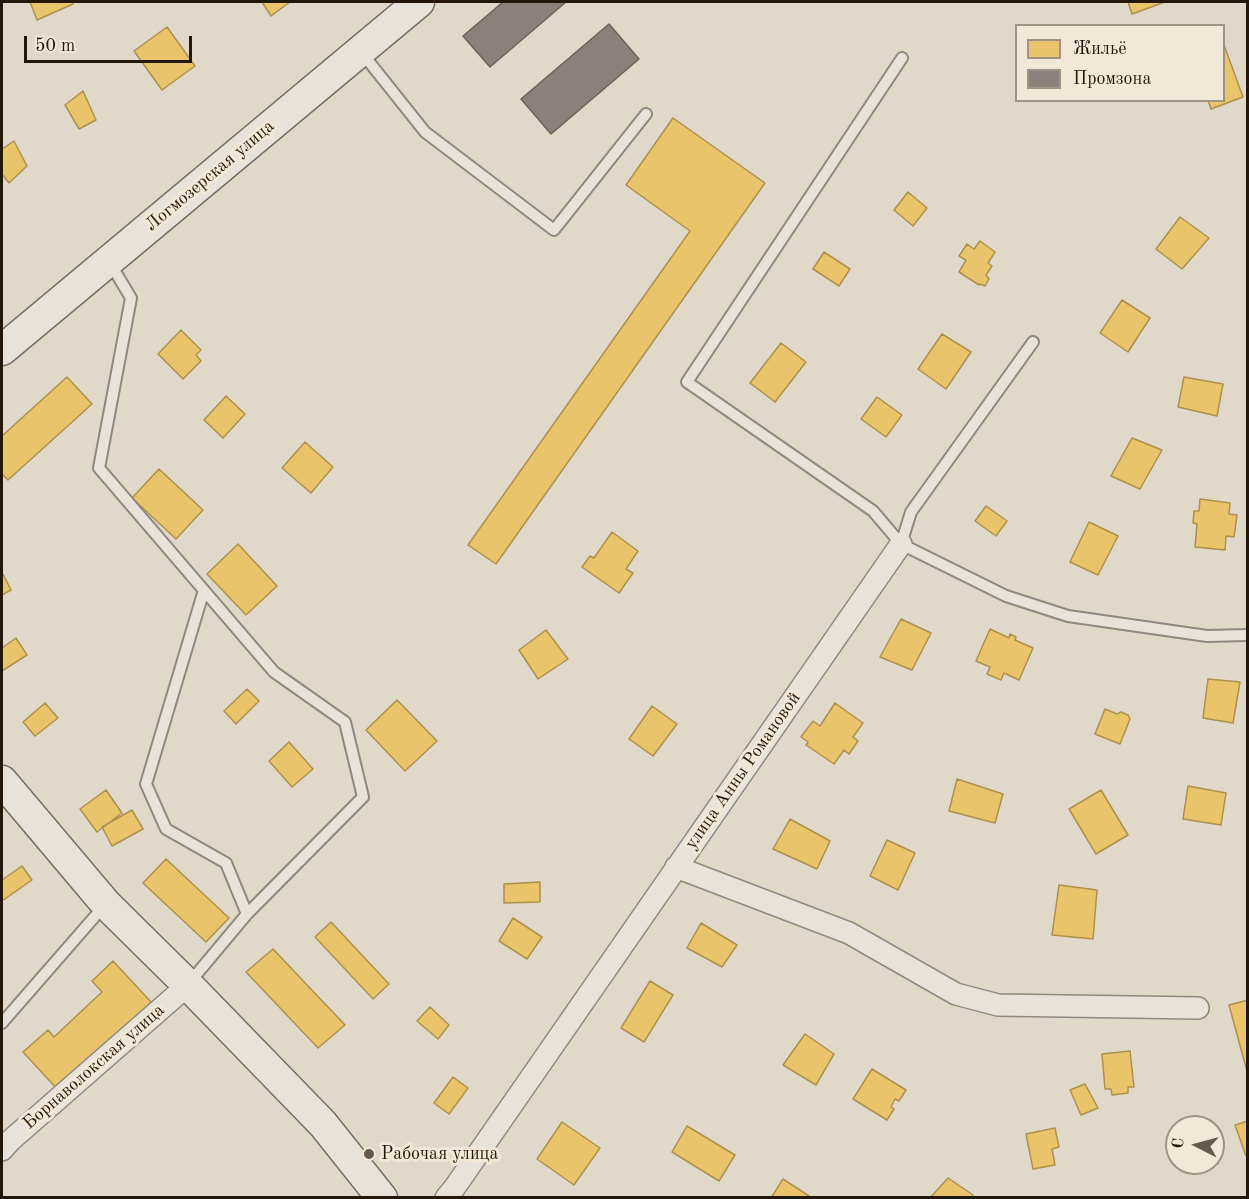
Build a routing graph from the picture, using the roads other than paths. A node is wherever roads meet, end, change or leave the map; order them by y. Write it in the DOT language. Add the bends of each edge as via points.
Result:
graph roads {
  1 [pos="419,2"];
  2 [pos="360,50"];
  3 [pos="902,58"];
  4 [pos="646,114"];
  5 [pos="108,261"];
  6 [pos="1033,342"];
  7 [pos="2,350"];
  8 [pos="901,544"];
  9 [pos="204,590"];
  10 [pos="1248,635"];
  11 [pos="2,781"];
  12 [pos="676,867"];
  13 [pos="106,904"];
  14 [pos="247,914"];
  15 [pos="188,985"];
  16 [pos="1198,1008"];
  17 [pos="2,1023"];
  18 [pos="5,1140"];
  19 [pos="382,1197"];
  20 [pos="446,1197"];
  1 -- 2 [label="street, Логмозерская улица"];
  2 -- 4 [label="lane" via="425,132 554,230"];
  2 -- 5 [label="street, Логмозерская улица"];
  3 -- 8 [label="lane" via="687,382 873,511"];
  5 -- 7 [label="street, Логмозерская улица"];
  5 -- 9 [label="lane" via="131,298 99,468"];
  6 -- 8 [label="lane, улица Анны Романовой" via="911,512"];
  8 -- 10 [label="lane" via="1006,596 1068,616 1207,636"];
  8 -- 12 [label="street, улица Анны Романовой"];
  9 -- 14 [label="lane" via="146,784 166,829 226,863"];
  9 -- 14 [label="lane" via="274,672 345,722 363,797"];
  11 -- 13 [label="street"];
  12 -- 16 [label="street" via="849,933 966,997 998,1005"];
  12 -- 20 [label="street, улица Анны Романовой"];
  13 -- 15 [label="street"];
  13 -- 17 [label="lane"];
  14 -- 15 [label="lane"];
  15 -- 18 [label="street, Борнаволокская улица"];
  15 -- 19 [label="street" via="323,1124"];
}
